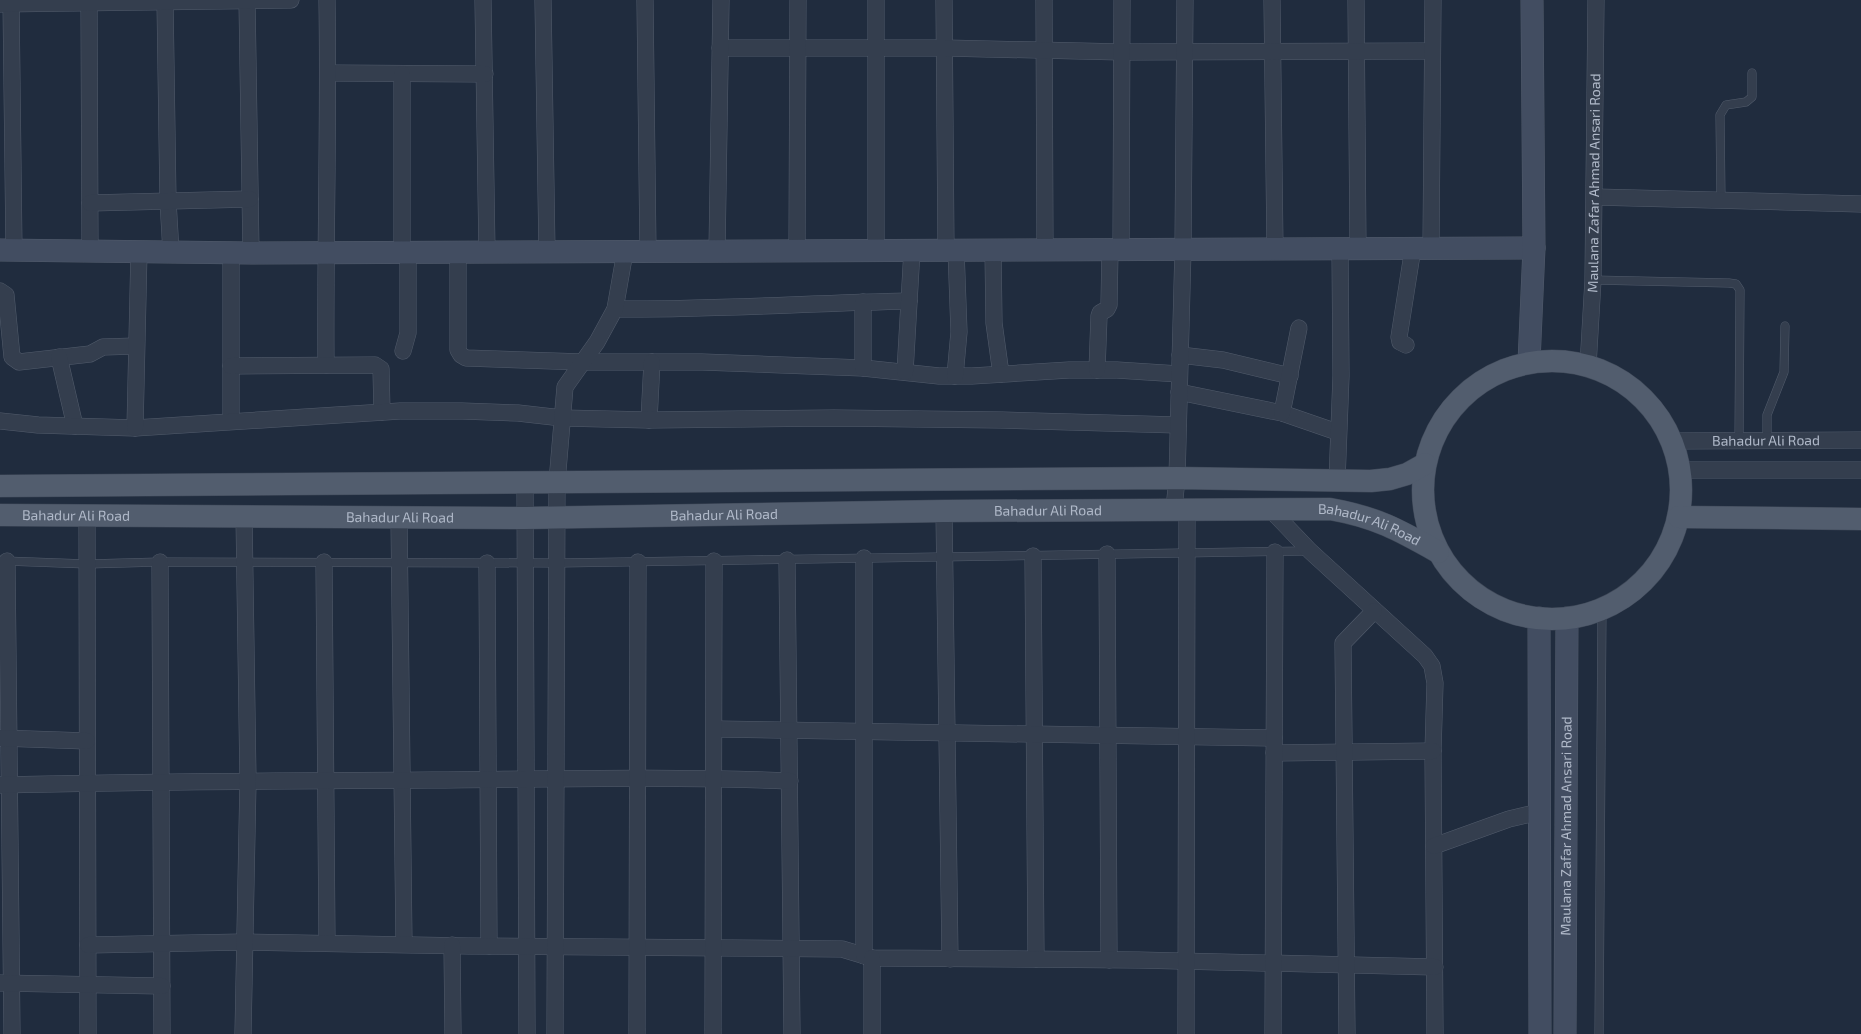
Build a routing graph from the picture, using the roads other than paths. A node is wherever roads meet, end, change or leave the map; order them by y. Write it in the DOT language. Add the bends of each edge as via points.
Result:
graph roads {
  1 [pos="247,0"];
  2 [pos="291,0"];
  3 [pos="328,0"];
  4 [pos="483,0"];
  5 [pos="543,0"];
  6 [pos="645,0"];
  7 [pos="721,0"];
  8 [pos="798,0"];
  9 [pos="876,0"];
  10 [pos="944,0"];
  11 [pos="1044,0"];
  12 [pos="1122,0"];
  13 [pos="1185,0"];
  14 [pos="1272,0"];
  15 [pos="1356,0"];
  16 [pos="1433,0"];
  17 [pos="1532,0"];
  18 [pos="1596,0"];
  19 [pos="165,1"];
  20 [pos="89,2"];
  21 [pos="7,3"];
  22 [pos="877,47"];
  23 [pos="720,48"];
  24 [pos="798,48"];
  25 [pos="945,48"];
  26 [pos="1044,51"];
  27 [pos="1356,51"];
  28 [pos="1432,51"];
  29 [pos="1122,52"];
  30 [pos="1185,52"];
  31 [pos="1273,52"];
  32 [pos="328,73"];
  33 [pos="1752,73"];
  34 [pos="402,74"];
  35 [pos="484,74"];
  36 [pos="1595,196"];
  37 [pos="250,199"];
  38 [pos="1721,200"];
  39 [pos="168,201"];
  40 [pos="90,202"];
  41 [pos="1861,204"];
  42 [pos="1422,248"];
  43 [pos="1534,248"];
  44 [pos="1183,249"];
  45 [pos="1275,249"];
  46 [pos="1349,249"];
  47 [pos="7,250"];
  48 [pos="912,250"];
  49 [pos="951,250"];
  50 [pos="993,250"];
  51 [pos="1044,250"];
  52 [pos="1115,250"];
  53 [pos="90,251"];
  54 [pos="717,251"];
  55 [pos="797,251"];
  56 [pos="876,251"];
  57 [pos="139,252"];
  58 [pos="171,252"];
  59 [pos="325,252"];
  60 [pos="458,252"];
  61 [pos="487,252"];
  62 [pos="547,252"];
  63 [pos="624,252"];
  64 [pos="648,252"];
  65 [pos="241,253"];
  66 [pos="406,253"];
  67 [pos="1593,280"];
  68 [pos="0,292"];
  69 [pos="908,301"];
  70 [pos="863,302"];
  71 [pos="615,309"];
  72 [pos="1785,326"];
  73 [pos="1298,328"];
  74 [pos="1406,345"];
  75 [pos="136,346"];
  76 [pos="403,351"];
  77 [pos="1180,355"];
  78 [pos="59,357"];
  79 [pos="583,362"];
  80 [pos="652,362"];
  81 [pos="1529,362"];
  82 [pos="231,366"];
  83 [pos="326,366"];
  84 [pos="1588,366"];
  85 [pos="863,368"];
  86 [pos="1098,370"];
  87 [pos="905,372"];
  88 [pos="1001,374"];
  89 [pos="1180,374"];
  90 [pos="955,376"];
  91 [pos="1290,376"];
  92 [pos="1179,392"];
  93 [pos="382,412"];
  94 [pos="1282,413"];
  95 [pos="562,418"];
  96 [pos="649,420"];
  97 [pos="0,421"];
  98 [pos="231,421"];
  99 [pos="1178,425"];
  100 [pos="75,426"];
  101 [pos="134,428"];
  102 [pos="1337,432"];
  103 [pos="1739,440"];
  104 [pos="1767,440"];
  105 [pos="1861,440"];
  106 [pos="1672,441"];
  107 [pos="1425,464"];
  108 [pos="1680,470"];
  109 [pos="1861,470"];
  110 [pos="1177,478"];
  111 [pos="1337,481"];
  112 [pos="525,482"];
  113 [pos="557,482"];
  114 [pos="0,486"];
  115 [pos="1269,508"];
  116 [pos="1181,509"];
  117 [pos="944,511"];
  118 [pos="0,514"];
  119 [pos="87,514"];
  120 [pos="244,515"];
  121 [pos="1678,517"];
  122 [pos="400,518"];
  123 [pos="525,518"];
  124 [pos="557,518"];
  125 [pos="1861,518"];
  126 [pos="1310,551"];
  127 [pos="1275,552"];
  128 [pos="1438,552"];
  129 [pos="1187,553"];
  130 [pos="1107,554"];
  131 [pos="1033,556"];
  132 [pos="944,557"];
  133 [pos="864,558"];
  134 [pos="787,560"];
  135 [pos="4,561"];
  136 [pos="714,561"];
  137 [pos="160,562"];
  138 [pos="245,562"];
  139 [pos="324,562"];
  140 [pos="638,562"];
  141 [pos="401,563"];
  142 [pos="487,563"];
  143 [pos="525,563"];
  144 [pos="558,563"];
  145 [pos="87,564"];
  146 [pos="1602,608"];
  147 [pos="1374,611"];
  148 [pos="1538,618"];
  149 [pos="1567,618"];
  150 [pos="715,729"];
  151 [pos="789,730"];
  152 [pos="864,731"];
  153 [pos="947,733"];
  154 [pos="1034,734"];
  155 [pos="1108,735"];
  156 [pos="1186,736"];
  157 [pos="5,738"];
  158 [pos="87,741"];
  159 [pos="1274,745"];
  160 [pos="1433,751"];
  161 [pos="1344,753"];
  162 [pos="525,778"];
  163 [pos="715,778"];
  164 [pos="556,779"];
  165 [pos="638,779"];
  166 [pos="403,780"];
  167 [pos="488,780"];
  168 [pos="248,781"];
  169 [pos="325,781"];
  170 [pos="790,781"];
  171 [pos="89,782"];
  172 [pos="162,782"];
  173 [pos="5,785"];
  174 [pos="1539,812"];
  175 [pos="1434,846"];
  176 [pos="244,942"];
  177 [pos="162,943"];
  178 [pos="327,943"];
  179 [pos="404,944"];
  180 [pos="88,945"];
  181 [pos="452,945"];
  182 [pos="488,946"];
  183 [pos="525,946"];
  184 [pos="556,947"];
  185 [pos="637,948"];
  186 [pos="714,948"];
  187 [pos="792,949"];
  188 [pos="868,957"];
  189 [pos="950,959"];
  190 [pos="1036,960"];
  191 [pos="1109,960"];
  192 [pos="1186,961"];
  193 [pos="1274,963"];
  194 [pos="1347,965"];
  195 [pos="1435,967"];
  196 [pos="6,983"];
  197 [pos="88,985"];
  198 [pos="162,986"];
  199 [pos="12,1034"];
  200 [pos="88,1034"];
  201 [pos="162,1034"];
  202 [pos="243,1034"];
  203 [pos="453,1034"];
  204 [pos="527,1034"];
  205 [pos="556,1034"];
  206 [pos="637,1034"];
  207 [pos="713,1034"];
  208 [pos="792,1034"];
  209 [pos="872,1034"];
  210 [pos="1186,1034"];
  211 [pos="1274,1034"];
  212 [pos="1347,1034"];
  213 [pos="1435,1034"];
  214 [pos="1540,1034"];
  215 [pos="1566,1034"];
  216 [pos="1600,1034"];
  1 -- 2 [label="street"];
  1 -- 19 [label="street"];
  1 -- 37 [label="street"];
  3 -- 32 [label="street"];
  4 -- 35 [label="street"];
  5 -- 62 [label="street"];
  6 -- 64 [label="street"];
  7 -- 23 [label="street"];
  8 -- 24 [label="street"];
  9 -- 22 [label="street"];
  10 -- 25 [label="street"];
  11 -- 26 [label="street"];
  12 -- 29 [label="street"];
  13 -- 30 [label="street"];
  14 -- 31 [label="street"];
  15 -- 27 [label="street"];
  16 -- 28 [label="street"];
  17 -- 43 [label="street"];
  18 -- 36 [label="street, Maulana Zafar Ahmad Ansari Road"];
  19 -- 20 [label="street"];
  19 -- 39 [label="street"];
  20 -- 21 [label="street"];
  20 -- 40 [label="street"];
  21 -- 47 [label="street"];
  22 -- 24 [label="street"];
  22 -- 25 [label="street"];
  22 -- 56 [label="street"];
  23 -- 24 [label="street"];
  23 -- 54 [label="street"];
  24 -- 55 [label="street"];
  25 -- 26 [label="street"];
  25 -- 49 [label="street"];
  26 -- 29 [label="street"];
  26 -- 51 [label="street"];
  27 -- 28 [label="street"];
  27 -- 31 [label="street"];
  27 -- 46 [label="street"];
  28 -- 42 [label="street"];
  29 -- 30 [label="street"];
  29 -- 52 [label="street"];
  30 -- 31 [label="street"];
  30 -- 44 [label="street"];
  31 -- 45 [label="street"];
  32 -- 34 [label="street"];
  32 -- 59 [label="street"];
  33 -- 38 [label="lane" via="1752,98 1746,102 1726,105 1720,115"];
  34 -- 35 [label="street"];
  34 -- 66 [label="street"];
  35 -- 61 [label="street"];
  36 -- 38 [label="street"];
  36 -- 67 [label="street, Maulana Zafar Ahmad Ansari Road"];
  37 -- 39 [label="street"];
  37 -- 65 [label="street"];
  38 -- 41 [label="street"];
  39 -- 40 [label="street"];
  39 -- 58 [label="street"];
  40 -- 53 [label="street"];
  42 -- 43 [label="street"];
  42 -- 46 [label="street"];
  42 -- 74 [label="street" via="1399,337 1403,345"];
  43 -- 81 [label="street"];
  44 -- 45 [label="street"];
  44 -- 52 [label="street"];
  44 -- 77 [label="street"];
  45 -- 46 [label="street"];
  46 -- 102 [label="street"];
  47 -- 53 [label="street"];
  48 -- 49 [label="street"];
  48 -- 56 [label="street"];
  48 -- 69 [label="street"];
  49 -- 50 [label="street"];
  49 -- 90 [label="street" via="959,332"];
  50 -- 51 [label="street"];
  50 -- 88 [label="street" via="994,323"];
  51 -- 52 [label="street"];
  52 -- 86 [label="street" via="1110,305 1099,316"];
  53 -- 57 [label="street"];
  54 -- 55 [label="street"];
  54 -- 64 [label="street"];
  55 -- 56 [label="street"];
  57 -- 58 [label="street"];
  57 -- 75 [label="street"];
  58 -- 65 [label="street"];
  59 -- 65 [label="street"];
  59 -- 66 [label="street"];
  59 -- 83 [label="street"];
  60 -- 61 [label="street"];
  60 -- 66 [label="street"];
  60 -- 79 [label="street" via="458,350 461,355 466,358"];
  61 -- 62 [label="street"];
  62 -- 63 [label="street"];
  63 -- 64 [label="street"];
  63 -- 71 [label="street"];
  65 -- 82 [label="street"];
  66 -- 76 [label="street" via="408,333"];
  67 -- 84 [label="street, Maulana Zafar Ahmad Ansari Road"];
  67 -- 103 [label="lane" via="1736,284 1740,290"];
  68 -- 78 [label="street" via="6,295 12,357 19,362"];
  69 -- 70 [label="street"];
  69 -- 87 [label="street"];
  70 -- 71 [label="street" via="685,310"];
  70 -- 85 [label="street"];
  71 -- 79 [label="street"];
  72 -- 104 [label="lane" via="1784,372 1767,415"];
  73 -- 91 [label="street"];
  75 -- 78 [label="street" via="103,347 90,354"];
  75 -- 101 [label="street"];
  77 -- 89 [label="street"];
  77 -- 91 [label="street" via="1223,360"];
  78 -- 100 [label="street"];
  79 -- 80 [label="street"];
  79 -- 95 [label="street" via="565,387"];
  80 -- 85 [label="street"];
  80 -- 96 [label="street"];
  81 -- 84 [label="main road" via="1562,361"];
  81 -- 107 [label="main road" via="1481,381 1463,395 1444,417"];
  82 -- 83 [label="street"];
  82 -- 98 [label="street"];
  83 -- 93 [label="street" via="378,366 381,369"];
  84 -- 106 [label="main road" via="1606,372 1639,394 1652,408"];
  85 -- 87 [label="street"];
  86 -- 88 [label="street"];
  86 -- 89 [label="street"];
  87 -- 90 [label="street"];
  88 -- 90 [label="street"];
  89 -- 92 [label="street"];
  91 -- 94 [label="street"];
  92 -- 94 [label="street"];
  92 -- 99 [label="street"];
  93 -- 95 [label="street" via="462,411"];
  93 -- 98 [label="street"];
  94 -- 102 [label="street"];
  95 -- 96 [label="street"];
  95 -- 113 [label="street"];
  96 -- 99 [label="street" via="994,419"];
  97 -- 100 [label="street"];
  98 -- 101 [label="street"];
  99 -- 110 [label="street"];
  100 -- 101 [label="street"];
  102 -- 111 [label="street"];
  103 -- 104 [label="street, Bahadur Ali Road"];
  103 -- 106 [label="street, Bahadur Ali Road"];
  104 -- 105 [label="street, Bahadur Ali Road"];
  106 -- 108 [label="main road"];
  107 -- 111 [label="main road, Bahadur Ali Road" via="1407,474 1390,479"];
  107 -- 128 [label="main road" via="1422,482 1423,506"];
  108 -- 109 [label="street"];
  108 -- 121 [label="main road" via="1682,486"];
  110 -- 111 [label="main road, Bahadur Ali Road"];
  110 -- 113 [label="main road, Bahadur Ali Road"];
  110 -- 116 [label="street"];
  112 -- 113 [label="main road, Bahadur Ali Road"];
  112 -- 114 [label="main road, Bahadur Ali Road"];
  112 -- 123 [label="street"];
  113 -- 124 [label="street"];
  115 -- 116 [label="main road, Bahadur Ali Road"];
  115 -- 126 [label="street"];
  115 -- 128 [label="main road, Bahadur Ali Road" via="1330,509 1357,514 1397,528"];
  116 -- 117 [label="main road, Bahadur Ali Road"];
  116 -- 129 [label="street"];
  117 -- 124 [label="main road, Bahadur Ali Road"];
  117 -- 132 [label="street"];
  118 -- 119 [label="main road, Bahadur Ali Road"];
  119 -- 120 [label="main road, Bahadur Ali Road"];
  119 -- 145 [label="street"];
  120 -- 122 [label="main road, Bahadur Ali Road"];
  120 -- 138 [label="street"];
  121 -- 125 [label="main road"];
  121 -- 146 [label="main road" via="1666,551 1657,565 1632,591"];
  122 -- 123 [label="main road, Bahadur Ali Road"];
  122 -- 141 [label="street"];
  123 -- 124 [label="main road, Bahadur Ali Road"];
  123 -- 143 [label="street"];
  124 -- 144 [label="street"];
  126 -- 127 [label="lane"];
  126 -- 147 [label="street"];
  127 -- 129 [label="lane"];
  127 -- 159 [label="street"];
  128 -- 148 [label="main road" via="1460,580 1488,602 1521,615"];
  129 -- 130 [label="lane"];
  129 -- 156 [label="street"];
  130 -- 131 [label="lane"];
  130 -- 155 [label="street"];
  131 -- 132 [label="lane"];
  131 -- 154 [label="street"];
  132 -- 133 [label="lane"];
  132 -- 153 [label="street"];
  133 -- 134 [label="lane"];
  133 -- 152 [label="street"];
  134 -- 136 [label="lane"];
  134 -- 151 [label="street"];
  135 -- 145 [label="lane"];
  135 -- 157 [label="street"];
  136 -- 140 [label="lane"];
  136 -- 150 [label="street"];
  137 -- 138 [label="lane"];
  137 -- 145 [label="lane"];
  137 -- 172 [label="street"];
  138 -- 139 [label="lane"];
  138 -- 168 [label="street"];
  139 -- 141 [label="lane"];
  139 -- 169 [label="street"];
  140 -- 144 [label="lane"];
  140 -- 165 [label="street"];
  141 -- 142 [label="lane"];
  141 -- 166 [label="street"];
  142 -- 143 [label="lane"];
  142 -- 167 [label="street"];
  143 -- 144 [label="lane"];
  143 -- 162 [label="street"];
  144 -- 164 [label="street"];
  145 -- 158 [label="street"];
  146 -- 149 [label="main road"];
  146 -- 216 [label="lane"];
  147 -- 160 [label="street" via="1425,656 1432,666 1435,683"];
  147 -- 161 [label="street" via="1343,643"];
  148 -- 149 [label="main road"];
  148 -- 174 [label="street, Maulana Zafar Ahmad Ansari Road"];
  149 -- 215 [label="street, Maulana Zafar Ahmad Ansari Road"];
  150 -- 151 [label="street"];
  150 -- 163 [label="street"];
  151 -- 152 [label="street"];
  151 -- 170 [label="street"];
  152 -- 153 [label="street"];
  152 -- 188 [label="street"];
  153 -- 154 [label="street"];
  153 -- 189 [label="street"];
  154 -- 155 [label="street"];
  154 -- 190 [label="street"];
  155 -- 156 [label="street"];
  155 -- 191 [label="street"];
  156 -- 159 [label="street"];
  156 -- 192 [label="street"];
  157 -- 158 [label="street"];
  157 -- 173 [label="street"];
  158 -- 171 [label="street"];
  159 -- 161 [label="street"];
  159 -- 193 [label="street"];
  160 -- 161 [label="street"];
  160 -- 175 [label="street"];
  161 -- 194 [label="street"];
  162 -- 164 [label="street"];
  162 -- 167 [label="street"];
  162 -- 183 [label="street"];
  163 -- 165 [label="street"];
  163 -- 170 [label="street"];
  163 -- 186 [label="street"];
  164 -- 165 [label="street"];
  164 -- 184 [label="street"];
  165 -- 185 [label="street"];
  166 -- 167 [label="street"];
  166 -- 169 [label="street"];
  166 -- 179 [label="street"];
  167 -- 182 [label="street"];
  168 -- 169 [label="street"];
  168 -- 172 [label="street"];
  168 -- 176 [label="street"];
  169 -- 178 [label="street"];
  170 -- 187 [label="street"];
  171 -- 172 [label="street"];
  171 -- 173 [label="street"];
  171 -- 180 [label="street"];
  172 -- 177 [label="street"];
  173 -- 196 [label="street"];
  174 -- 175 [label="street" via="1509,819"];
  174 -- 214 [label="street, Maulana Zafar Ahmad Ansari Road"];
  175 -- 195 [label="street"];
  176 -- 177 [label="street"];
  176 -- 178 [label="street"];
  176 -- 202 [label="street"];
  177 -- 180 [label="street"];
  177 -- 198 [label="street"];
  178 -- 179 [label="street"];
  179 -- 181 [label="street"];
  180 -- 197 [label="street"];
  181 -- 182 [label="street"];
  181 -- 203 [label="street"];
  182 -- 183 [label="street"];
  183 -- 184 [label="street"];
  183 -- 204 [label="street"];
  184 -- 185 [label="street"];
  184 -- 205 [label="street"];
  185 -- 186 [label="street"];
  185 -- 206 [label="street"];
  186 -- 187 [label="street"];
  186 -- 207 [label="street"];
  187 -- 188 [label="street" via="842,949"];
  187 -- 208 [label="street"];
  188 -- 189 [label="street"];
  188 -- 209 [label="street"];
  189 -- 190 [label="street"];
  190 -- 191 [label="street"];
  191 -- 192 [label="street"];
  192 -- 193 [label="street"];
  192 -- 210 [label="street"];
  193 -- 194 [label="street"];
  193 -- 211 [label="street"];
  194 -- 195 [label="street"];
  194 -- 212 [label="street"];
  195 -- 213 [label="street"];
  196 -- 197 [label="street"];
  196 -- 199 [label="street"];
  197 -- 198 [label="street"];
  197 -- 200 [label="street"];
  198 -- 201 [label="street"];
}
